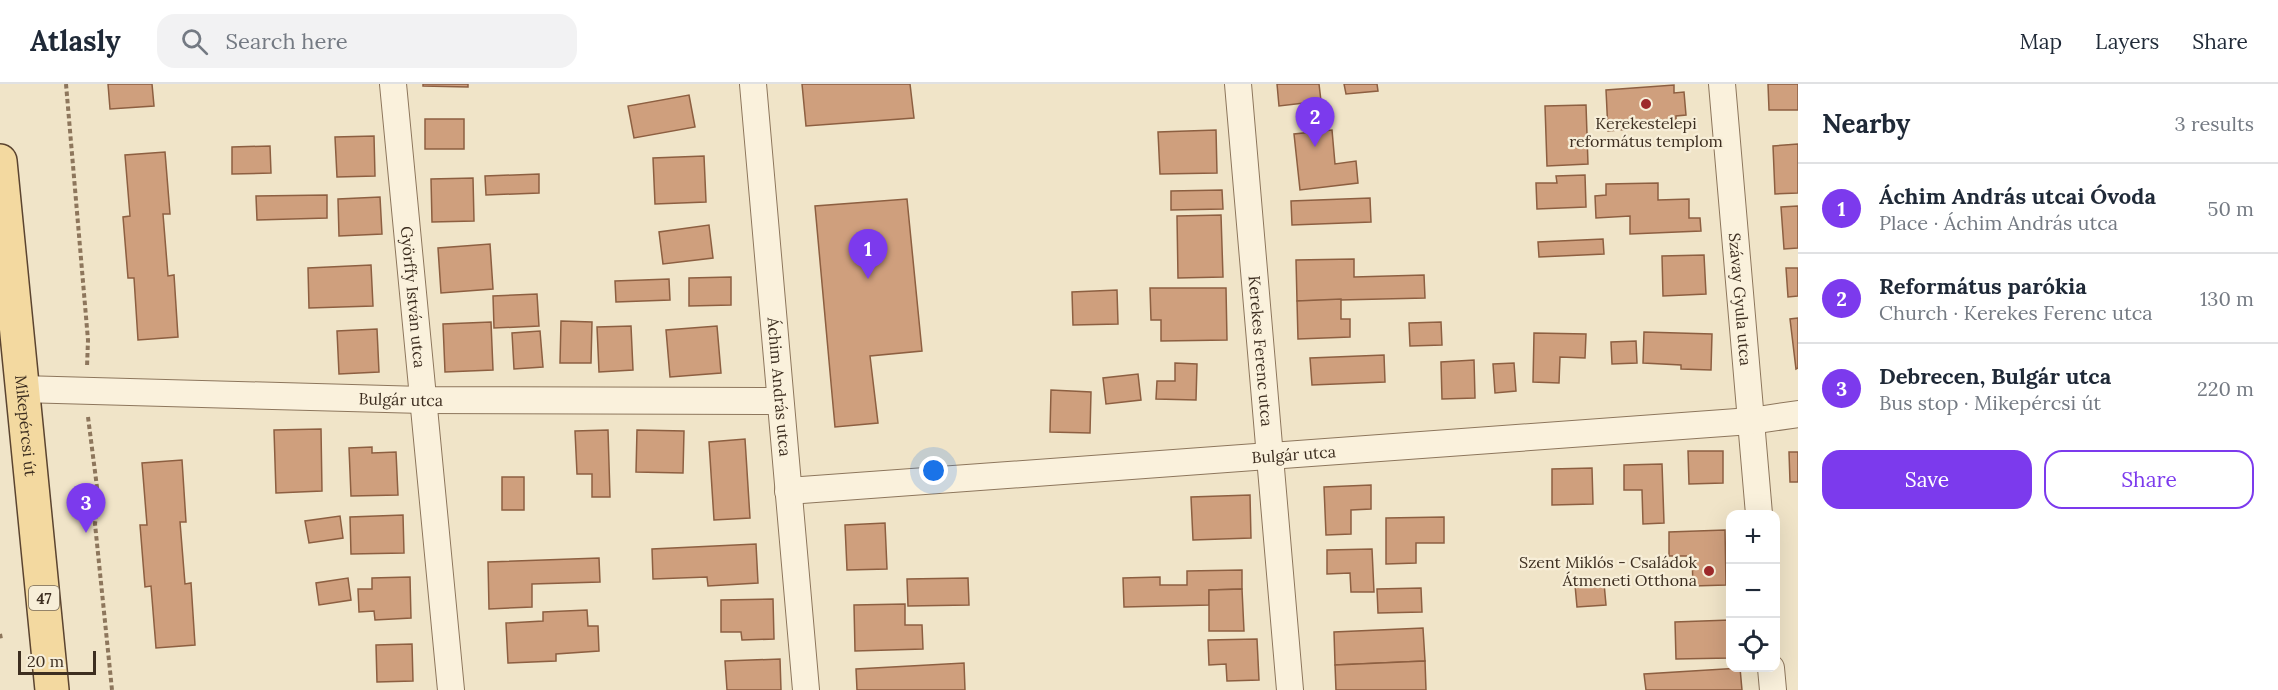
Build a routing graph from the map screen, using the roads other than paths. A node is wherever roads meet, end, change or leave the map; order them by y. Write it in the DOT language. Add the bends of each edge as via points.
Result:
graph roads {
  1 [pos="393,84"];
  2 [pos="753,84"];
  3 [pos="1238,84"];
  4 [pos="1722,84"];
  5 [pos="0,161"];
  6 [pos="21,389"];
  7 [pos="423,400"];
  8 [pos="780,401"];
  9 [pos="1798,414"];
  10 [pos="1751,421"];
  11 [pos="1269,457"];
  12 [pos="788,491"];
  13 [pos="1759,510"];
  14 [pos="1772,672"];
  15 [pos="52,690"];
  16 [pos="451,690"];
  17 [pos="806,690"];
  18 [pos="1290,690"];
  19 [pos="1773,690"];
  1 -- 7 [label="street, Györffy István utca"];
  2 -- 8 [label="street, Áchim András utca"];
  3 -- 11 [label="street, Kerekes Ferenc utca"];
  4 -- 10 [label="street, Szávay Gyula utca"];
  5 -- 6 [label="main road, Mikepércsi út / 47"];
  6 -- 7 [label="street, Bulgár utca"];
  6 -- 15 [label="main road, Mikepércsi út / 47"];
  7 -- 8 [label="street, Bulgár utca"];
  7 -- 16 [label="street, Györffy István utca"];
  8 -- 12 [label="street, Áchim András utca"];
  9 -- 10 [label="street, Bulgár utca"];
  10 -- 11 [label="street, Bulgár utca"];
  10 -- 13 [label="street, Szávay Gyula utca"];
  11 -- 12 [label="street, Bulgár utca"];
  11 -- 18 [label="street, Kerekes Ferenc utca"];
  12 -- 17 [label="street, Áchim András utca"];
  14 -- 19 [label="street"];
}
